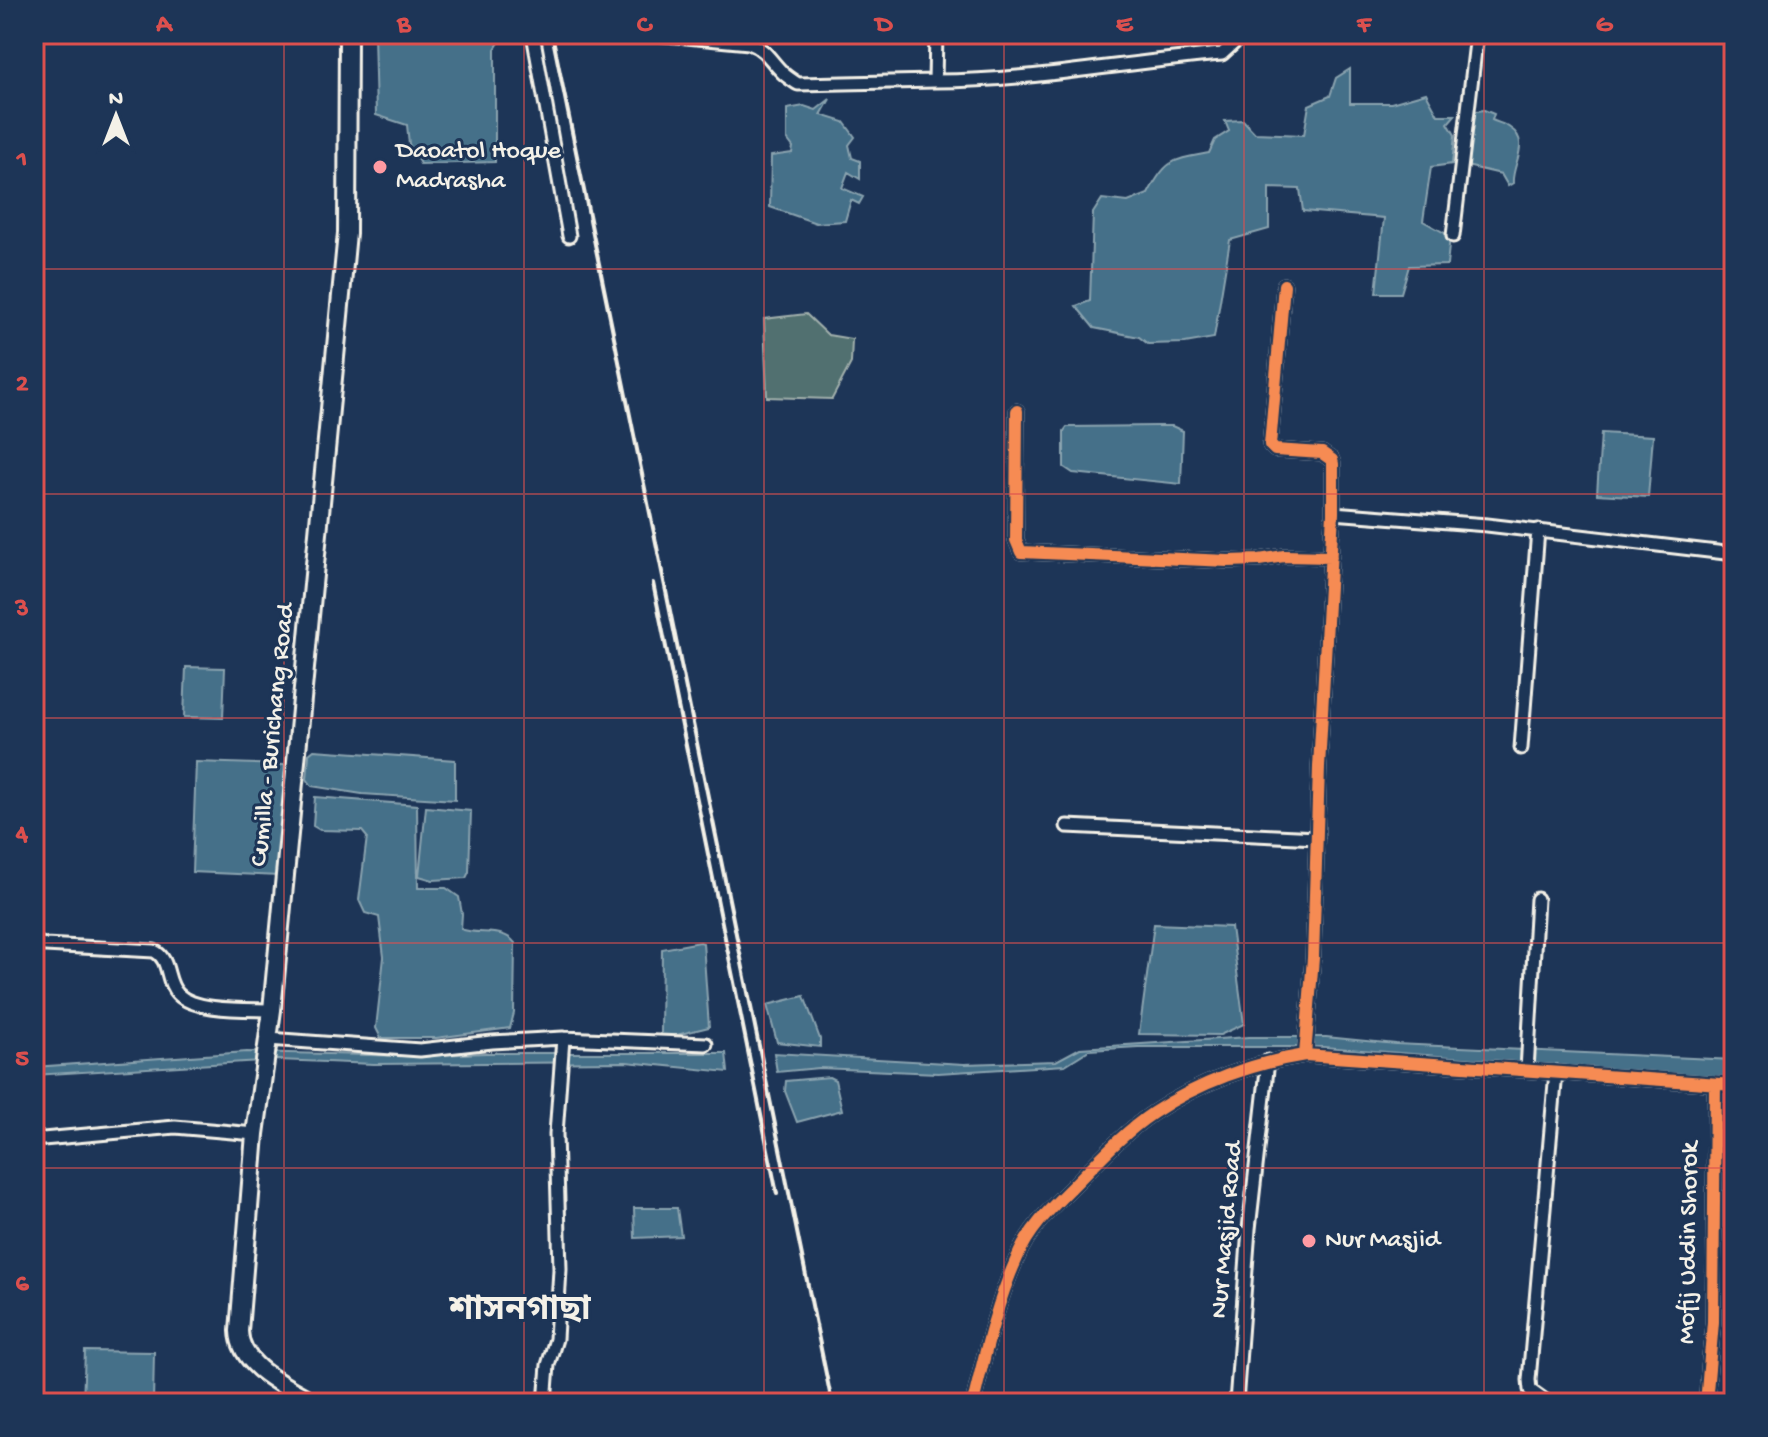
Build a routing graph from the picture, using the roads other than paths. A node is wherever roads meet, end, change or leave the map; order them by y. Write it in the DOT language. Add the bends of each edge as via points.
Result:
graph roads {
  1 [pos="348,34"];
  2 [pos="533,34"];
  3 [pos="655,34"];
  4 [pos="936,34"];
  5 [pos="1237,34"];
  6 [pos="1477,34"];
  7 [pos="935,81"];
  8 [pos="569,236"];
  9 [pos="1453,236"];
  10 [pos="1284,285"];
  11 [pos="1017,411"];
  12 [pos="1333,513"];
  13 [pos="1538,530"];
  14 [pos="1734,554"];
  15 [pos="1331,557"];
  16 [pos="1521,748"];
  17 [pos="1067,826"];
  18 [pos="1317,838"];
  19 [pos="1537,899"];
  20 [pos="34,942"];
  21 [pos="272,1010"];
  22 [pos="268,1039"];
  23 [pos="562,1044"];
  24 [pos="706,1044"];
  25 [pos="1305,1055"];
  26 [pos="1268,1061"];
  27 [pos="1527,1070"];
  28 [pos="1556,1072"];
  29 [pos="1715,1084"];
  30 [pos="1734,1085"];
  31 [pos="255,1134"];
  32 [pos="43,1139"];
  33 [pos="314,1403"];
  34 [pos="545,1403"];
  35 [pos="973,1403"];
  36 [pos="1236,1403"];
  37 [pos="1548,1403"];
  38 [pos="1706,1403"];
  1 -- 21 [label="main road, Cumilla - Burichang Road" via="347,233"];
  2 -- 8 [label="street"];
  3 -- 7 [label="street" via="749,43 798,84"];
  4 -- 7 [label="street"];
  5 -- 7 [label="street" via="1222,54 1050,76"];
  6 -- 9 [label="street"];
  10 -- 12 [label="street" via="1270,445 1330,457"];
  11 -- 15 [label="street" via="1016,540 1021,552 1228,561"];
  12 -- 13 [label="street"];
  12 -- 15 [label="street"];
  13 -- 14 [label="street"];
  13 -- 16 [label="street"];
  15 -- 18 [label="street"];
  17 -- 18 [label="street"];
  18 -- 25 [label="street"];
  19 -- 27 [label="street"];
  20 -- 21 [label="street" via="154,951 161,954 173,987 187,1001"];
  21 -- 22 [label="main road, Cumilla - Burichang Road"];
  22 -- 23 [label="street" via="420,1050 492,1042"];
  22 -- 31 [label="main road, Cumilla - Burichang Road"];
  23 -- 24 [label="street"];
  23 -- 34 [label="street" via="556,1134 560,1269"];
  25 -- 26 [label="street"];
  25 -- 27 [label="street"];
  26 -- 35 [label="street" via="1154,1112 1098,1160 1033,1229 997,1312"];
  26 -- 36 [label="street, Nur Masjid Road"];
  27 -- 28 [label="street"];
  28 -- 29 [label="street"];
  28 -- 37 [label="street" via="1529,1380 1530,1390"];
  29 -- 30 [label="street"];
  29 -- 38 [label="street, Mofij Uddin Shorok" via="1713,1322"];
  31 -- 32 [label="street" via="175,1127"];
  31 -- 33 [label="main road, Cumilla - Burichang Road" via="241,1345 266,1373"];
}
